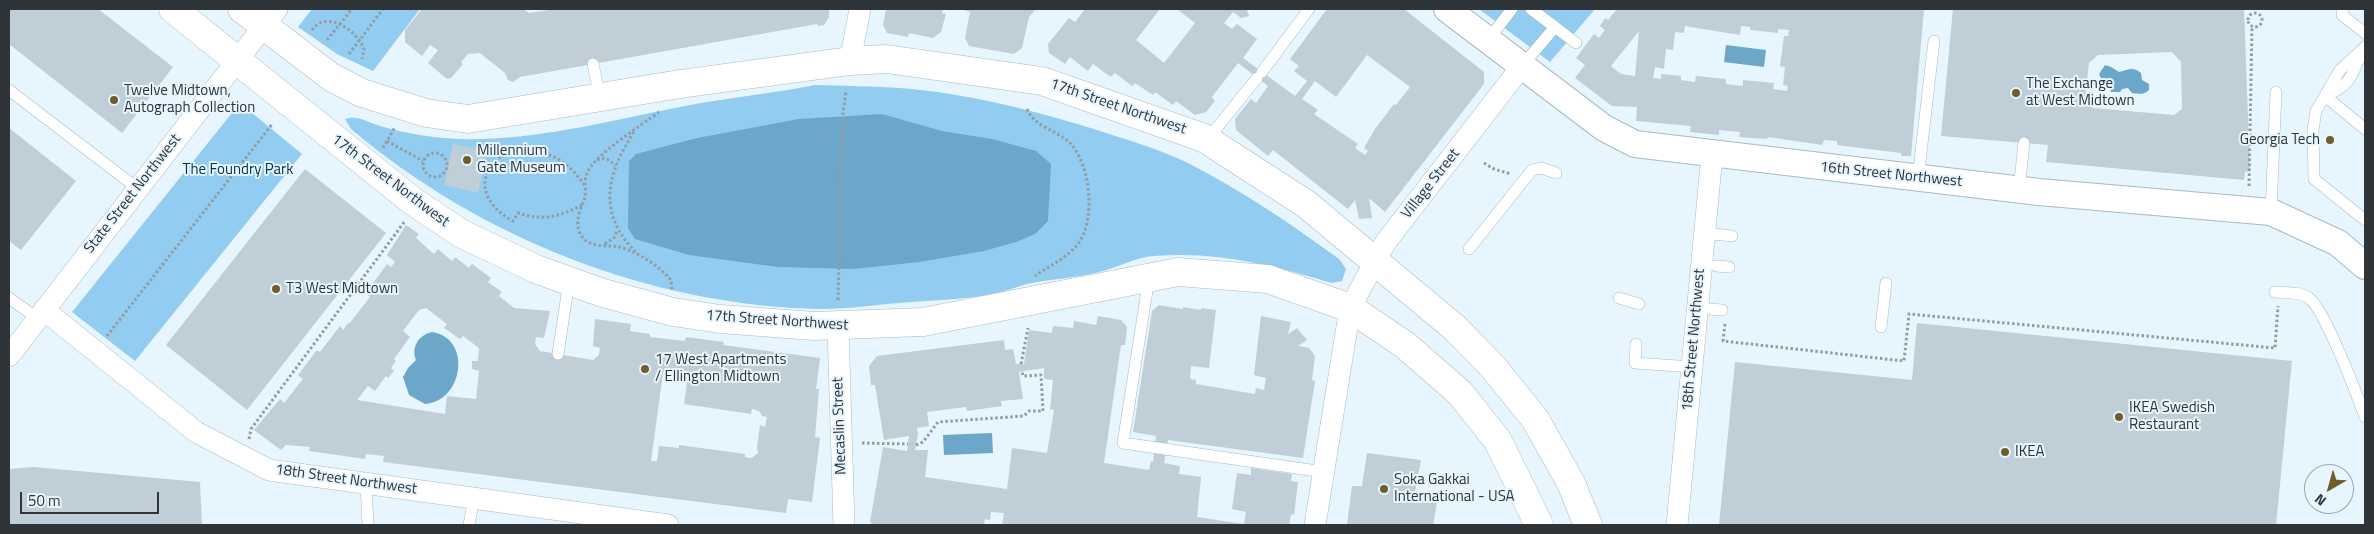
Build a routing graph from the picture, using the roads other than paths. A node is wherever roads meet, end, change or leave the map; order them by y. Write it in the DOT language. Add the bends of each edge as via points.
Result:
graph roads {
  1 [pos="173,9"];
  2 [pos="242,9"];
  3 [pos="860,9"];
  4 [pos="1310,9"];
  5 [pos="1447,9"];
  6 [pos="1512,9"];
  7 [pos="1531,9"];
  8 [pos="2343,9"];
  9 [pos="270,18"];
  10 [pos="1555,28"];
  11 [pos="2365,32"];
  12 [pos="1488,40"];
  13 [pos="1934,41"];
  14 [pos="1576,43"];
  15 [pos="2364,49"];
  16 [pos="238,61"];
  17 [pos="850,61"];
  18 [pos="593,64"];
  19 [pos="1522,66"];
  20 [pos="9,90"];
  21 [pos="2276,92"];
  22 [pos="2325,96"];
  23 [pos="600,97"];
  24 [pos="2365,129"];
  25 [pos="1207,140"];
  26 [pos="2024,143"];
  27 [pos="1712,155"];
  28 [pos="1556,173"];
  29 [pos="1918,178"];
  30 [pos="137,188"];
  31 [pos="2019,190"];
  32 [pos="2271,212"];
  33 [pos="2365,220"];
  34 [pos="1732,236"];
  35 [pos="1704,243"];
  36 [pos="1469,249"];
  37 [pos="1375,261"];
  38 [pos="1716,266"];
  39 [pos="2365,266"];
  40 [pos="1729,267"];
  41 [pos="1149,278"];
  42 [pos="570,281"];
  43 [pos="1886,283"];
  44 [pos="2277,292"];
  45 [pos="9,298"];
  46 [pos="1619,298"];
  47 [pos="1639,304"];
  48 [pos="1350,308"];
  49 [pos="1698,308"];
  50 [pos="41,314"];
  51 [pos="1724,314"];
  52 [pos="838,327"];
  53 [pos="1882,327"];
  54 [pos="1636,344"];
  55 [pos="558,354"];
  56 [pos="9,356"];
  57 [pos="1692,367"];
  58 [pos="2365,417"];
  59 [pos="1324,472"];
  60 [pos="366,484"];
  61 [pos="474,498"];
  62 [pos="368,525"];
  63 [pos="469,525"];
  64 [pos="668,525"];
  65 [pos="844,525"];
  66 [pos="1315,525"];
  67 [pos="1539,525"];
  68 [pos="1588,525"];
  69 [pos="1676,525"];
  1 -- 16 [label="main road, 17th Street Northwest"];
  2 -- 9 [label="main road, 17th Street Northwest"];
  3 -- 17 [label="street"];
  4 -- 25 [label="lane"];
  5 -- 12 [label="street, 16th Street Northwest"];
  6 -- 12 [label="lane"];
  7 -- 10 [label="lane"];
  8 -- 11 [label="lane" via="2342,15"];
  9 -- 16 [label="street, State Street Northwest"];
  9 -- 23 [label="main road, 17th Street Northwest" via="331,77 362,93 426,113 468,118"];
  10 -- 14 [label="lane"];
  10 -- 19 [label="lane"];
  12 -- 19 [label="street, 16th Street Northwest"];
  13 -- 29 [label="lane"];
  15 -- 22 [label="lane" via="2340,70"];
  16 -- 30 [label="street, State Street Northwest"];
  16 -- 42 [label="main road, 17th Street Northwest" via="414,202 462,234 536,269"];
  17 -- 23 [label="main road, 17th Street Northwest"];
  17 -- 25 [label="main road, 17th Street Northwest" via="886,59 1042,81"];
  18 -- 23 [label="lane"];
  19 -- 27 [label="street, 16th Street Northwest" via="1604,128 1635,144"];
  19 -- 37 [label="street, Village Street" via="1384,243"];
  20 -- 30 [label="lane"];
  21 -- 32 [label="lane"];
  22 -- 24 [label="lane"];
  22 -- 33 [label="lane" via="2314,121 2314,178"];
  25 -- 37 [label="main road, 17th Street Northwest" via="1306,204"];
  26 -- 31 [label="lane"];
  27 -- 29 [label="street, 16th Street Northwest"];
  27 -- 35 [label="street, 18th Street Northwest"];
  28 -- 36 [label="lane" via="1541,168 1532,170"];
  29 -- 31 [label="street, 16th Street Northwest"];
  30 -- 50 [label="street, State Street Northwest"];
  31 -- 32 [label="street, 16th Street Northwest"];
  32 -- 39 [label="street, 16th Street Northwest" via="2338,243"];
  34 -- 35 [label="lane" via="1714,234"];
  35 -- 49 [label="street, 18th Street Northwest"];
  37 -- 48 [label="street, Village Street"];
  37 -- 68 [label="main road, 17th Street Northwest" via="1493,366 1535,419 1571,483"];
  38 -- 40 [label="lane"];
  41 -- 48 [label="main road, 17th Street Northwest" via="1178,272 1268,279"];
  41 -- 52 [label="main road, 17th Street Northwest" via="923,322"];
  41 -- 59 [label="lane" via="1123,443"];
  42 -- 52 [label="main road, 17th Street Northwest" via="673,312 720,319"];
  42 -- 55 [label="lane"];
  43 -- 53 [label="lane"];
  44 -- 58 [label="lane" via="2310,298 2334,341"];
  45 -- 50 [label="lane"];
  46 -- 47 [label="lane"];
  48 -- 59 [label="street, Village Street"];
  48 -- 67 [label="main road, 17th Street Northwest" via="1405,345 1460,393 1498,441"];
  49 -- 51 [label="lane"];
  49 -- 57 [label="street, 18th Street Northwest"];
  50 -- 56 [label="street, State Street Northwest"];
  50 -- 60 [label="street, 18th Street Northwest" via="196,432 269,470"];
  52 -- 65 [label="street, Mecaslin Street"];
  54 -- 57 [label="lane" via="1635,364"];
  57 -- 69 [label="street, 18th Street Northwest"];
  59 -- 66 [label="street, Village Street"];
  60 -- 61 [label="street, 18th Street Northwest"];
  60 -- 62 [label="lane"];
  61 -- 63 [label="lane"];
  61 -- 64 [label="street, 18th Street Northwest"];
}
